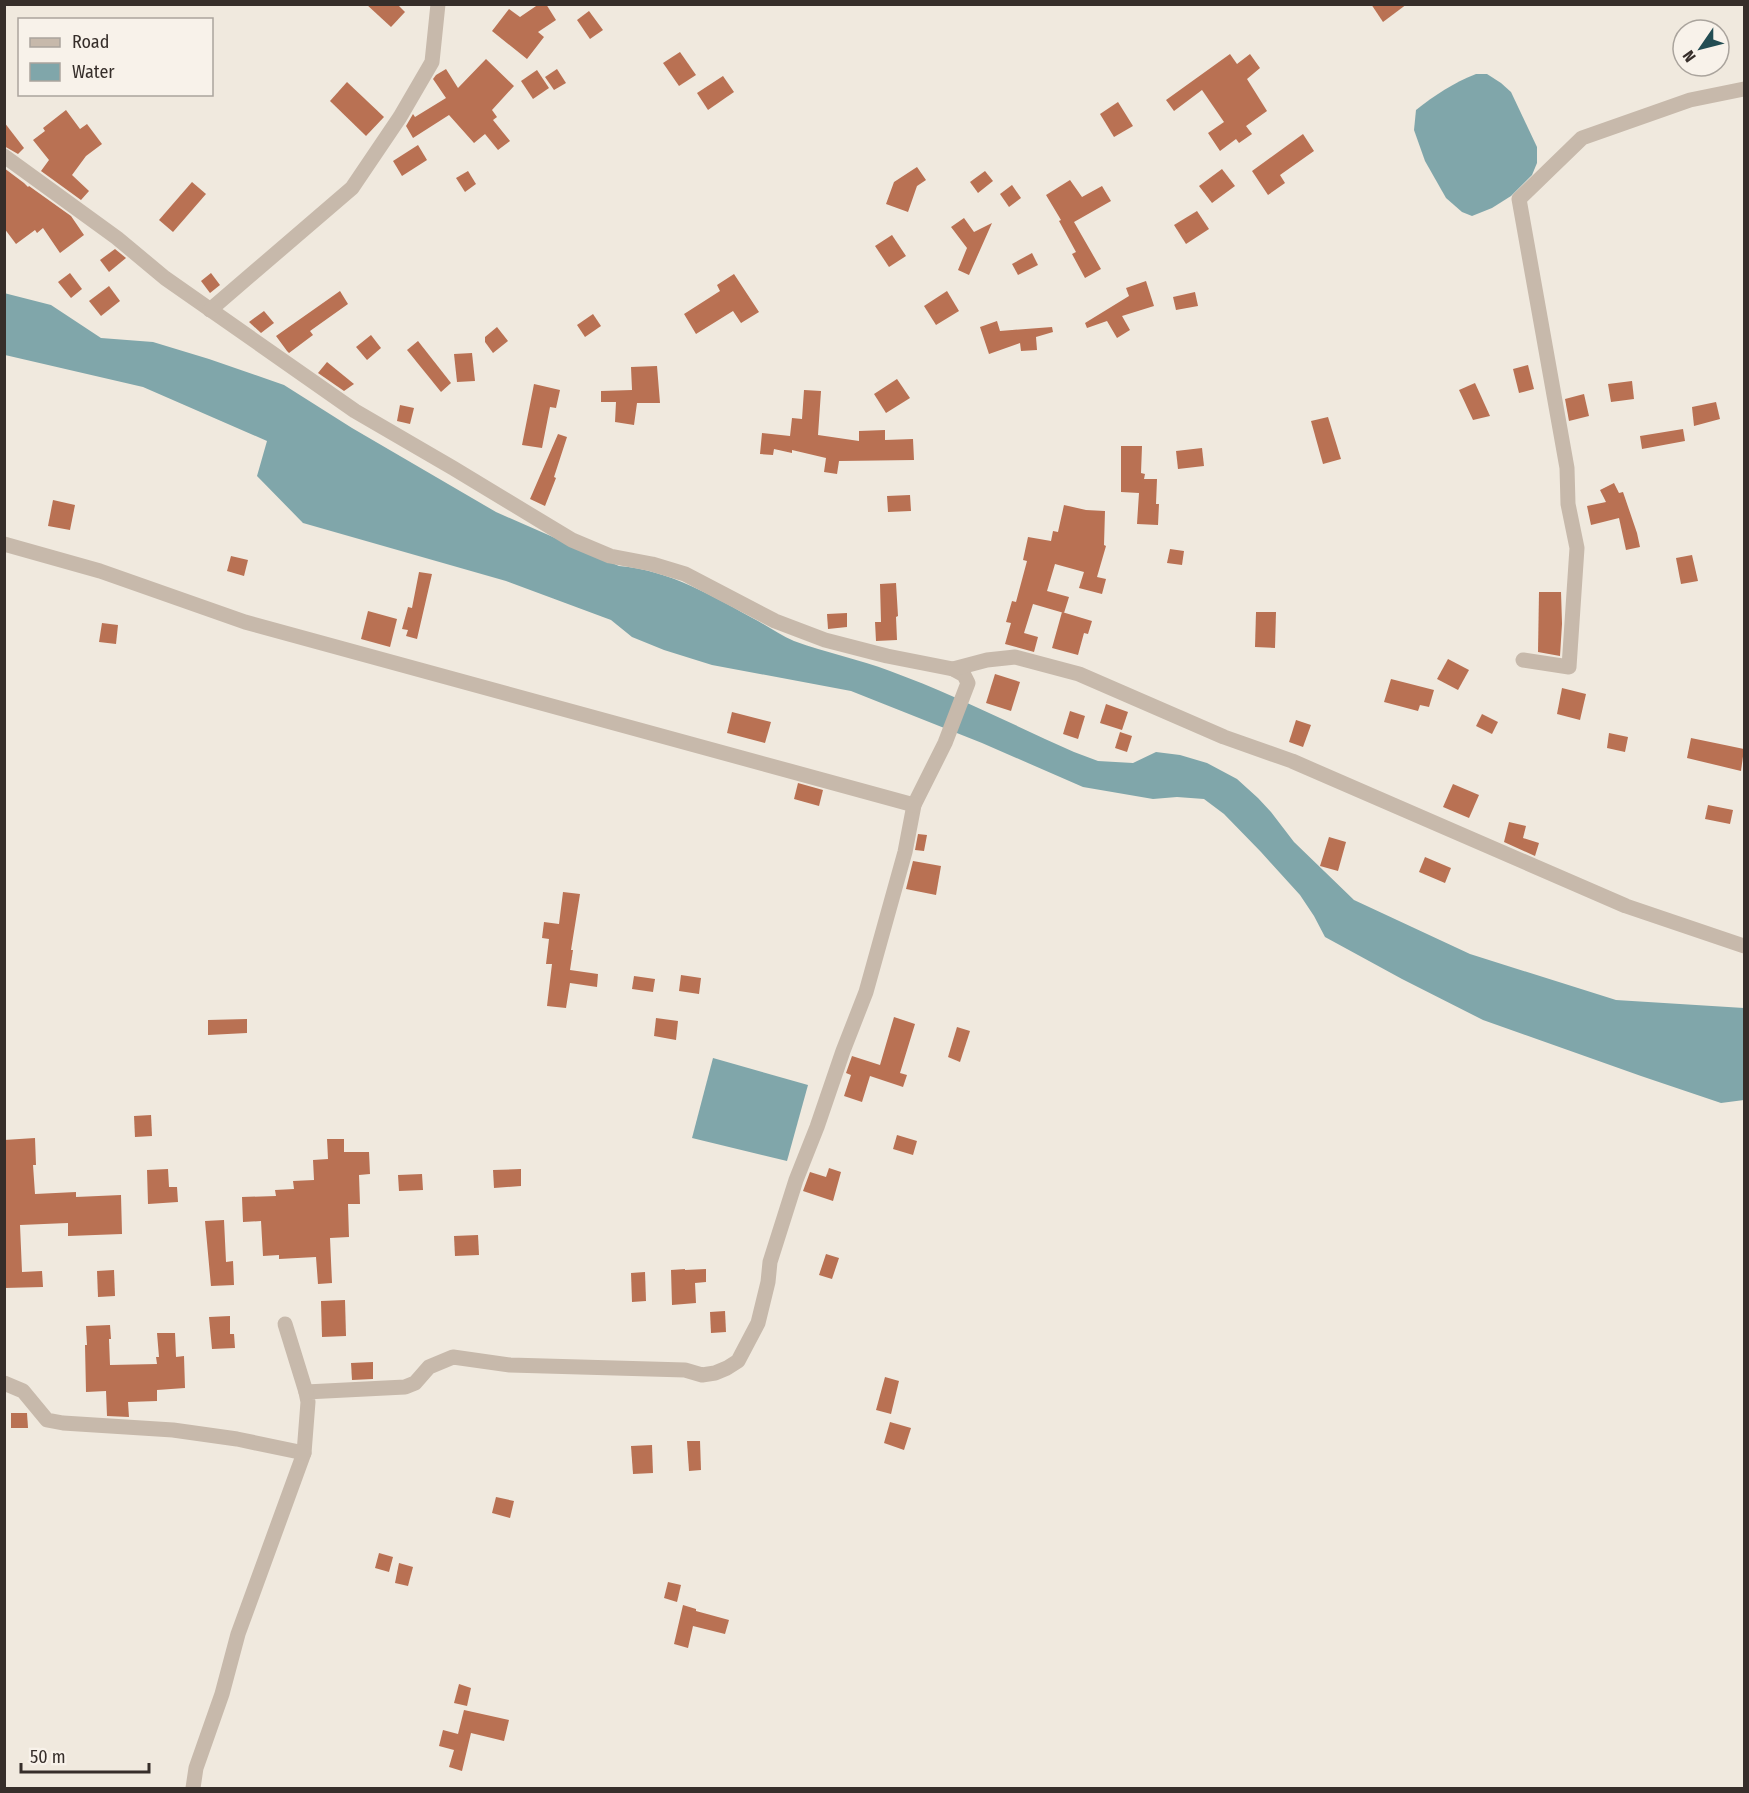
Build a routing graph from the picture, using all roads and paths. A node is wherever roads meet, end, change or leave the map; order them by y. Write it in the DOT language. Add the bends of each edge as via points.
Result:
graph roads {
  1 [pos="438,4"];
  2 [pos="1744,89"];
  3 [pos="4,156"];
  4 [pos="210,310"];
  5 [pos="4,544"];
  6 [pos="1523,660"];
  7 [pos="953,669"];
  8 [pos="914,805"];
  9 [pos="1744,946"];
  10 [pos="285,1324"];
  11 [pos="4,1383"];
  12 [pos="306,1392"];
  13 [pos="304,1453"];
  14 [pos="193,1788"];
  1 -- 4 [label="street" via="432,62 352,188"];
  2 -- 6 [label="street" via="1690,100 1582,138 1519,199 1567,468 1568,504 1577,548 1569,668"];
  3 -- 4 [label="street"];
  4 -- 7 [label="street" via="354,411 572,540 610,556 685,574 775,621 825,640"];
  5 -- 8 [label="street" via="100,571 245,622"];
  7 -- 8 [label="street" via="964,675 968,683 945,743"];
  7 -- 9 [label="street" via="1015,657 1079,674 1224,737 1292,761 1626,906"];
  8 -- 12 [label="street" via="866,992 796,1180 770,1262 758,1323 738,1361 702,1375 685,1370 510,1365 453,1357 429,1366 415,1383 405,1387"];
  10 -- 12 [label="street"];
  11 -- 13 [label="street" via="23,1391 47,1420 173,1430"];
  12 -- 13 [label="street"];
  13 -- 14 [label="street" via="238,1634"];
}
